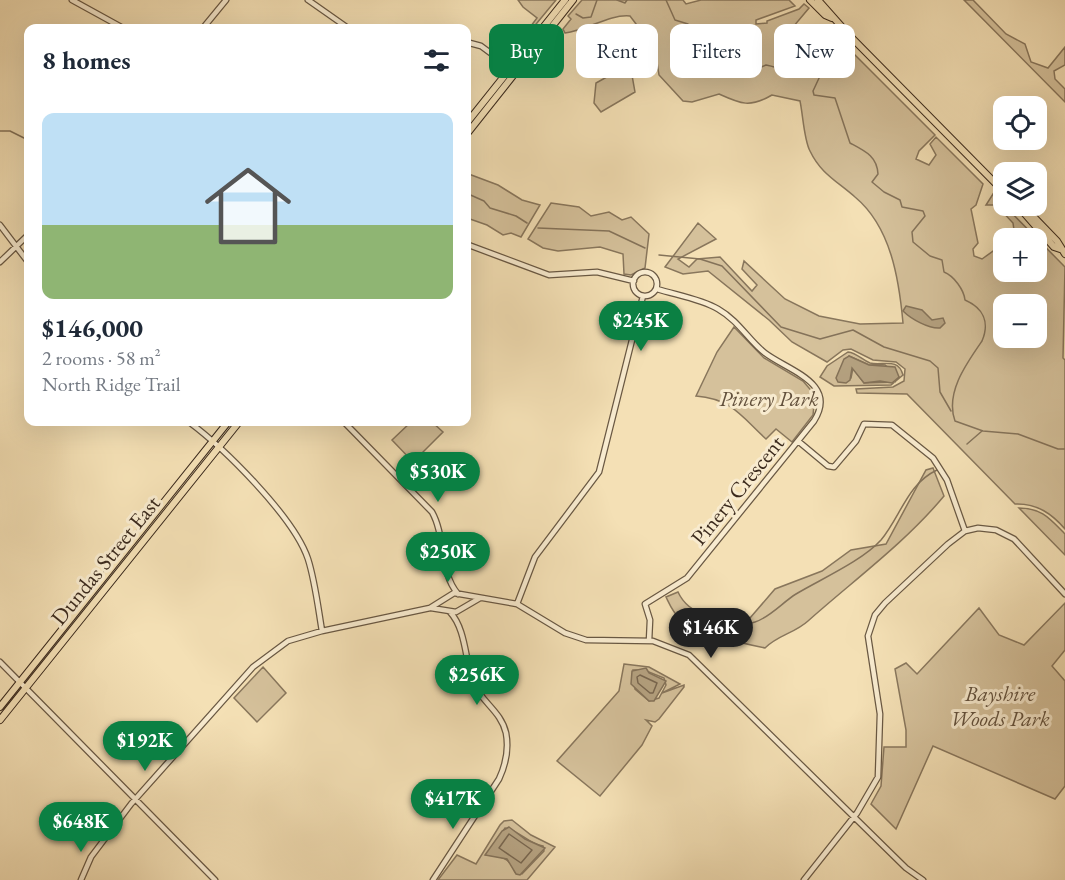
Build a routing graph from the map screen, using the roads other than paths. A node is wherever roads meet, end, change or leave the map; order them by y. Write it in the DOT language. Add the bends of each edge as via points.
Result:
graph roads {
  1 [pos="72,0"];
  2 [pos="226,0"];
  3 [pos="308,0"];
  4 [pos="565,0"];
  5 [pos="573,0"];
  6 [pos="810,0"];
  7 [pos="818,0"];
  8 [pos="833,19"];
  9 [pos="116,24"];
  10 [pos="206,24"];
  11 [pos="342,24"];
  12 [pos="547,24"];
  13 [pos="552,24"];
  14 [pos="471,43"];
  15 [pos="489,52"];
  16 [pos="506,78"];
  17 [pos="507,78"];
  18 [pos="471,118"];
  19 [pos="471,128"];
  20 [pos="993,181"];
  21 [pos="0,225"];
  22 [pos="24,239"];
  23 [pos="17,245"];
  24 [pos="471,246"];
  25 [pos="1063,252"];
  26 [pos="24,256"];
  27 [pos="0,262"];
  28 [pos="634,281"];
  29 [pos="657,289"];
  30 [pos="643,296"];
  31 [pos="194,426"];
  32 [pos="225,426"];
  33 [pos="236,426"];
  34 [pos="348,426"];
  35 [pos="798,441"];
  36 [pos="212,442"];
  37 [pos="218,448"];
  38 [pos="965,531"];
  39 [pos="450,583"];
  40 [pos="458,594"];
  41 [pos="1065,594"];
  42 [pos="446,598"];
  43 [pos="480,598"];
  44 [pos="517,604"];
  45 [pos="430,608"];
  46 [pos="462,608"];
  47 [pos="449,611"];
  48 [pos="458,622"];
  49 [pos="322,631"];
  50 [pos="649,641"];
  51 [pos="0,662"];
  52 [pos="20,682"];
  53 [pos="26,688"];
  54 [pos="0,707"];
  55 [pos="0,720"];
  56 [pos="136,798"];
  57 [pos="853,818"];
  58 [pos="81,880"];
  59 [pos="216,880"];
  60 [pos="433,880"];
  61 [pos="804,880"];
  62 [pos="923,880"];
  1 -- 9 [label="street"];
  2 -- 10 [label="street"];
  3 -- 11 [label="street"];
  4 -- 12 [label="main road"];
  5 -- 13 [label="main road"];
  6 -- 8 [label="main road"];
  7 -- 8 [label="main road"];
  8 -- 20 [label="main road"];
  14 -- 15 [label="street"];
  16 -- 18 [label="main road"];
  17 -- 19 [label="main road"];
  21 -- 23 [label="street"];
  22 -- 23 [label="street"];
  23 -- 26 [label="street"];
  23 -- 27 [label="street"];
  24 -- 28 [label="street" via="549,275 598,272"];
  25 -- 25 [label="main road" via="1057,241 1017,206 1054,247"];
  28 -- 29 [label="street" via="638,275 648,273 656,279"];
  28 -- 30 [label="street" via="636,292"];
  29 -- 30 [label="street"];
  29 -- 35 [label="street, Pinery Crescent" via="718,309 744,329 765,353 811,381 819,393 819,412"];
  30 -- 44 [label="street" via="599,472 536,557"];
  31 -- 36 [label="street"];
  32 -- 36 [label="main road, Dundas Street East"];
  33 -- 37 [label="main road, Dundas Street East"];
  34 -- 39 [label="street" via="432,512"];
  35 -- 38 [label="street" via="834,467 856,441 864,424 892,425 940,466"];
  35 -- 50 [label="street, Pinery Crescent" via="687,578 645,604 650,620"];
  36 -- 37 [label="street"];
  36 -- 52 [label="main road, Dundas Street East"];
  37 -- 49 [label="street" via="276,507 300,540 308,560"];
  37 -- 53 [label="main road, Dundas Street East"];
  38 -- 41 [label="street" via="988,528 1010,536"];
  38 -- 57 [label="street" via="875,615 868,644 880,714 878,777"];
  39 -- 40 [label="street"];
  39 -- 42 [label="street"];
  40 -- 42 [label="street"];
  40 -- 43 [label="street"];
  40 -- 46 [label="street"];
  42 -- 45 [label="street"];
  42 -- 47 [label="street"];
  43 -- 44 [label="street"];
  43 -- 46 [label="street"];
  44 -- 50 [label="street" via="565,633 586,640"];
  45 -- 47 [label="street"];
  45 -- 49 [label="street"];
  46 -- 47 [label="street"];
  46 -- 48 [label="street"];
  47 -- 48 [label="street"];
  48 -- 60 [label="street" via="474,684 498,713 505,730 506,756 500,779"];
  49 -- 56 [label="street" via="288,641 254,667"];
  50 -- 57 [label="street" via="680,650 702,665"];
  51 -- 52 [label="street"];
  52 -- 53 [label="street"];
  52 -- 54 [label="main road, Dundas Street East"];
  53 -- 55 [label="main road, Dundas Street East"];
  53 -- 56 [label="street"];
  56 -- 58 [label="street" via="91,857"];
  56 -- 59 [label="street"];
  57 -- 61 [label="street"];
  57 -- 62 [label="street"];
}
